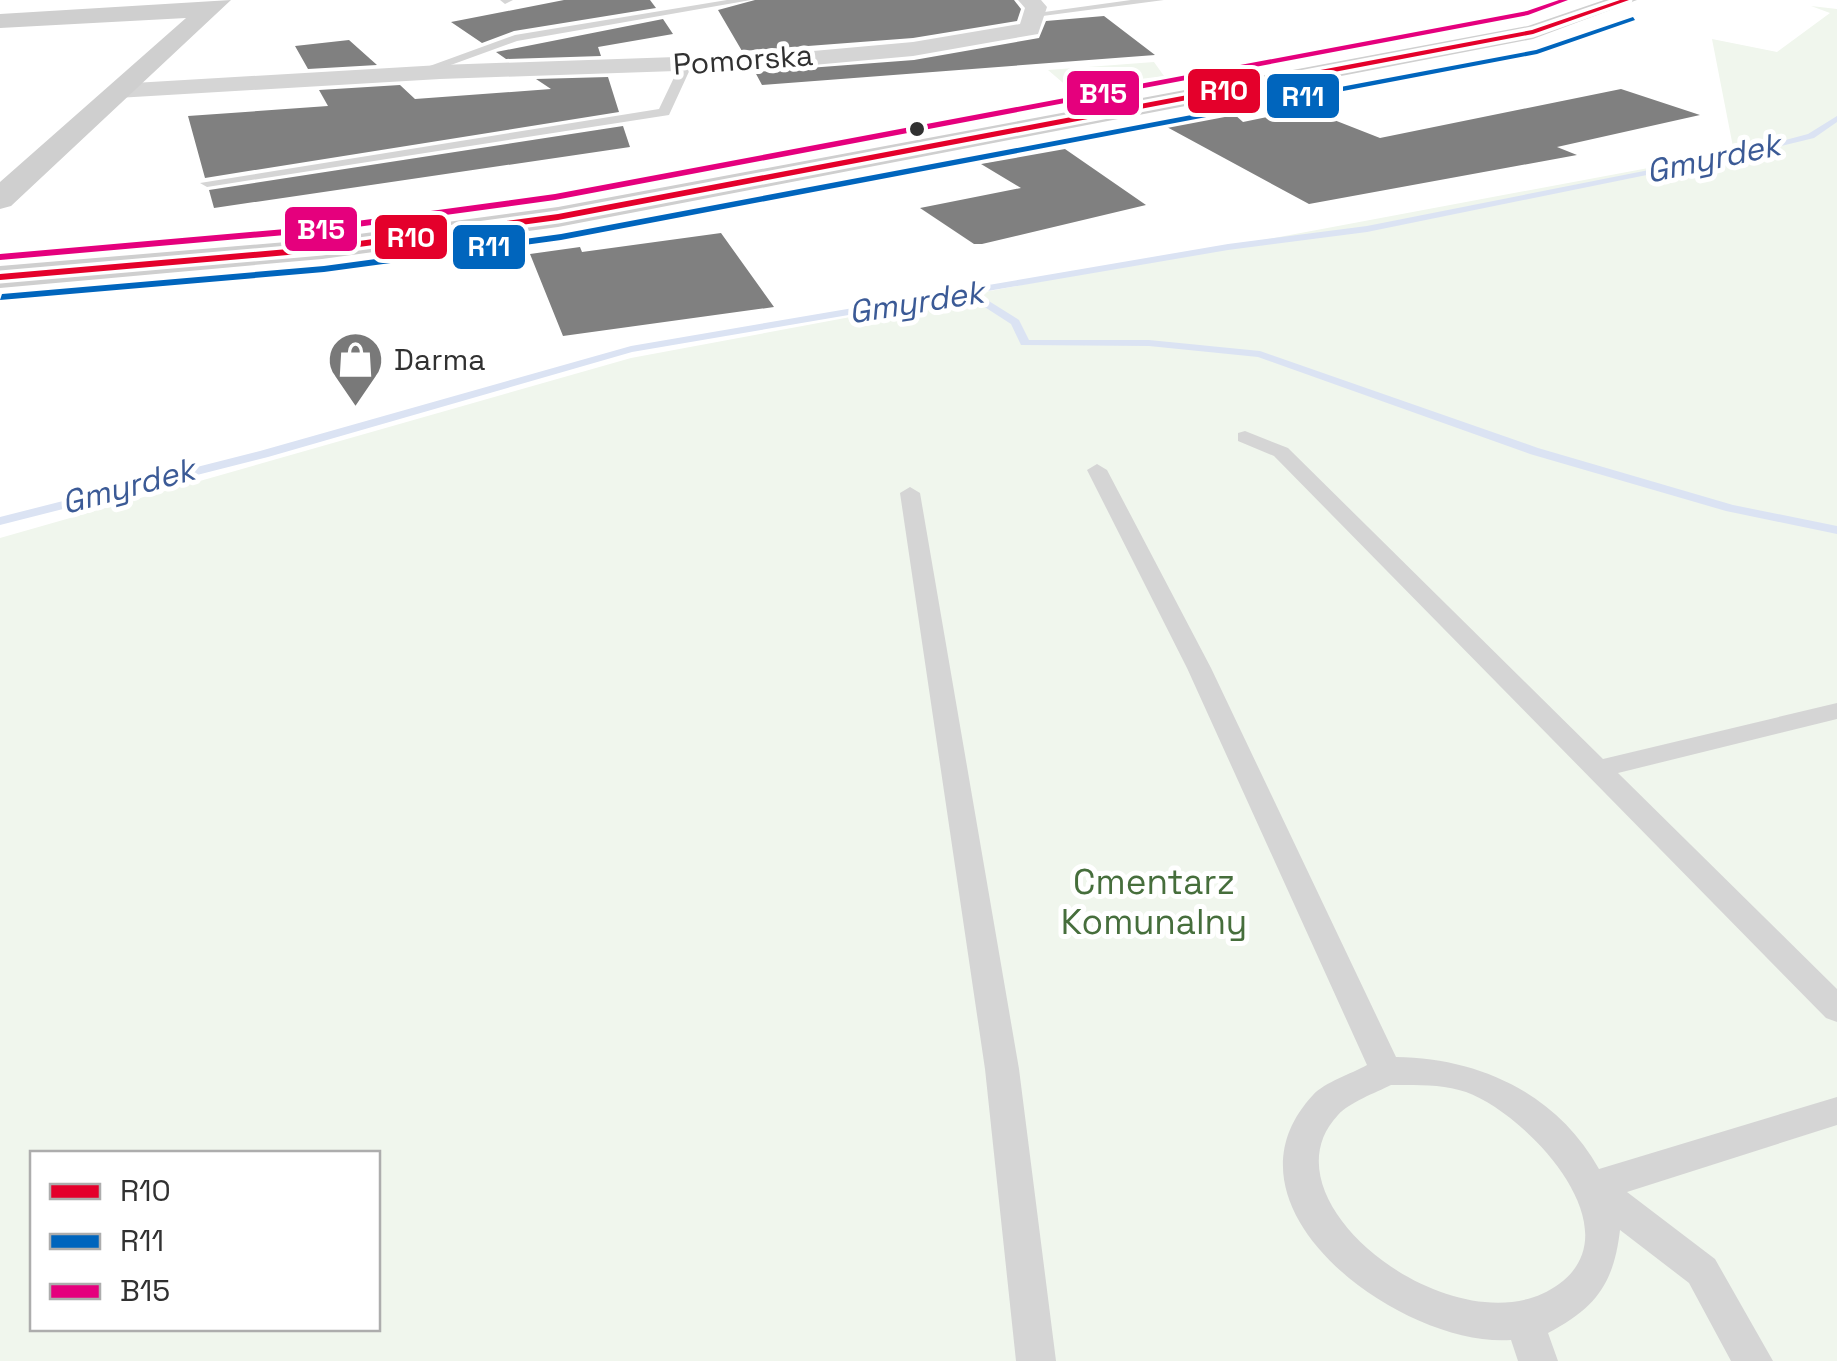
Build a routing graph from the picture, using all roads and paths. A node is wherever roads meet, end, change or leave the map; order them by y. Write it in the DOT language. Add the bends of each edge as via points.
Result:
graph roads {
  1 [pos="746,0"];
  2 [pos="1158,0"];
  3 [pos="1626,0"];
  4 [pos="215,5"];
  5 [pos="1032,7"];
  6 [pos="0,21"];
  7 [pos="686,65"];
  8 [pos="422,72"];
  9 [pos="117,91"];
  10 [pos="63,137"];
  11 [pos="0,180"];
  12 [pos="207,184"];
  13 [pos="0,198"];
  14 [pos="1,265"];
  15 [pos="1245,437"];
  16 [pos="1098,470"];
  17 [pos="910,492"];
  18 [pos="1837,711"];
  19 [pos="1597,769"];
  20 [pos="1837,1010"];
  21 [pos="1386,1071"];
  22 [pos="1837,1111"];
  23 [pos="1594,1188"];
  24 [pos="1532,1343"];
  25 [pos="1036,1361"];
  26 [pos="1753,1361"];
  1 -- 8 [label="lane, Pomorska" via="515,38"];
  2 -- 5 [label="lane"];
  3 -- 14 [label="street" via="1533,32 558,218 420,236"];
  4 -- 6 [label="street"];
  4 -- 9 [label="street"];
  5 -- 7 [label="street, Pomorska" via="1030,29 980,41"];
  7 -- 8 [label="street, Pomorska"];
  7 -- 12 [label="lane" via="664,112"];
  8 -- 9 [label="street, Pomorska"];
  9 -- 10 [label="street"];
  10 -- 11 [label="street"];
  10 -- 13 [label="street"];
  15 -- 19 [label="lane" via="1280,452"];
  16 -- 21 [label="lane"];
  17 -- 25 [label="lane" via="1002,1069"];
  18 -- 19 [label="lane"];
  19 -- 20 [label="lane"];
  21 -- 23 [label="lane" via="1433,1071 1482,1084 1528,1109 1568,1145"];
  21 -- 24 [label="lane" via="1349,1084 1320,1105 1303,1136 1300,1174 1312,1215 1338,1256 1377,1291 1425,1316"];
  22 -- 23 [label="lane"];
  23 -- 24 [label="lane" via="1603,1231 1595,1272"];
  23 -- 26 [label="lane" via="1702,1271"];
}
